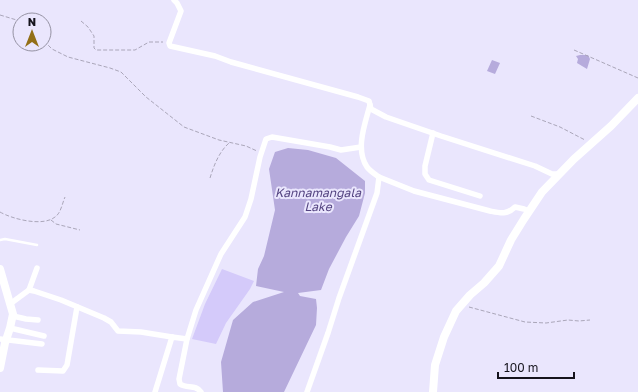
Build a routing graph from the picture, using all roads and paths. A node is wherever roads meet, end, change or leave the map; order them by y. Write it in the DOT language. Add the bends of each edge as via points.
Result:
graph roads {
  1 [pos="174,0"];
  2 [pos="0,15"];
  3 [pos="12,19"];
  4 [pos="81,21"];
  5 [pos="169,43"];
  6 [pos="52,48"];
  7 [pos="574,50"];
  8 [pos="638,78"];
  9 [pos="638,98"];
  10 [pos="370,105"];
  11 [pos="531,116"];
  12 [pos="433,133"];
  13 [pos="230,142"];
  14 [pos="592,143"];
  15 [pos="361,147"];
  16 [pos="260,157"];
  17 [pos="558,174"];
  18 [pos="210,178"];
  19 [pos="379,178"];
  20 [pos="480,196"];
  21 [pos="65,198"];
  22 [pos="529,211"];
  23 [pos="0,212"];
  24 [pos="50,220"];
  25 [pos="80,230"];
  26 [pos="0,240"];
  27 [pos="37,245"];
  28 [pos="37,268"];
  29 [pos="0,272"];
  30 [pos="29,290"];
  31 [pos="0,304"];
  32 [pos="10,304"];
  33 [pos="460,305"];
  34 [pos="77,307"];
  35 [pos="13,316"];
  36 [pos="38,320"];
  37 [pos="590,320"];
  38 [pos="10,328"];
  39 [pos="44,336"];
  40 [pos="172,337"];
  41 [pos="3,339"];
  42 [pos="187,340"];
  43 [pos="42,344"];
  44 [pos="0,368"];
  45 [pos="38,370"];
  46 [pos="155,392"];
  47 [pos="201,392"];
  48 [pos="307,392"];
  49 [pos="433,392"];
  1 -- 5 [label="street" via="181,11"];
  2 -- 3 [label="path"];
  4 -- 5 [label="path" via="94,36 96,50 135,50 149,42"];
  5 -- 10 [label="street" via="170,46 215,56 358,97 369,101"];
  6 -- 13 [label="path" via="68,57 121,72 146,97 184,127"];
  7 -- 8 [label="path"];
  9 -- 14 [label="street"];
  10 -- 12 [label="street" via="371,109 386,117"];
  10 -- 15 [label="street"];
  11 -- 14 [label="path"];
  12 -- 17 [label="street"];
  12 -- 20 [label="street" via="425,174 429,180"];
  13 -- 16 [label="path" via="246,146 258,152"];
  13 -- 18 [label="path" via="218,158"];
  14 -- 17 [label="street"];
  15 -- 16 [label="street" via="341,150 272,136 266,139"];
  15 -- 19 [label="street" via="363,160"];
  16 -- 42 [label="street" via="246,217 221,254 196,310"];
  17 -- 22 [label="street"];
  19 -- 22 [label="street" via="414,191 490,211 502,213 515,208"];
  19 -- 48 [label="street" via="377,193"];
  21 -- 24 [label="path" via="59,213"];
  22 -- 33 [label="street" via="499,266"];
  23 -- 24 [label="path" via="31,222"];
  24 -- 25 [label="path"];
  26 -- 27 [label="lane"];
  28 -- 30 [label="street"];
  29 -- 32 [label="street"];
  30 -- 32 [label="street"];
  30 -- 34 [label="street"];
  31 -- 32 [label="street"];
  32 -- 35 [label="street"];
  33 -- 37 [label="path" via="526,322"];
  33 -- 49 [label="street" via="439,351"];
  34 -- 40 [label="street" via="111,322 118,331"];
  34 -- 45 [label="street" via="65,369"];
  35 -- 36 [label="street"];
  35 -- 38 [label="street"];
  38 -- 39 [label="street"];
  38 -- 41 [label="street"];
  40 -- 42 [label="street"];
  40 -- 46 [label="street"];
  41 -- 43 [label="street"];
  41 -- 44 [label="street"];
  42 -- 47 [label="street" via="180,384 196,387"];
}
